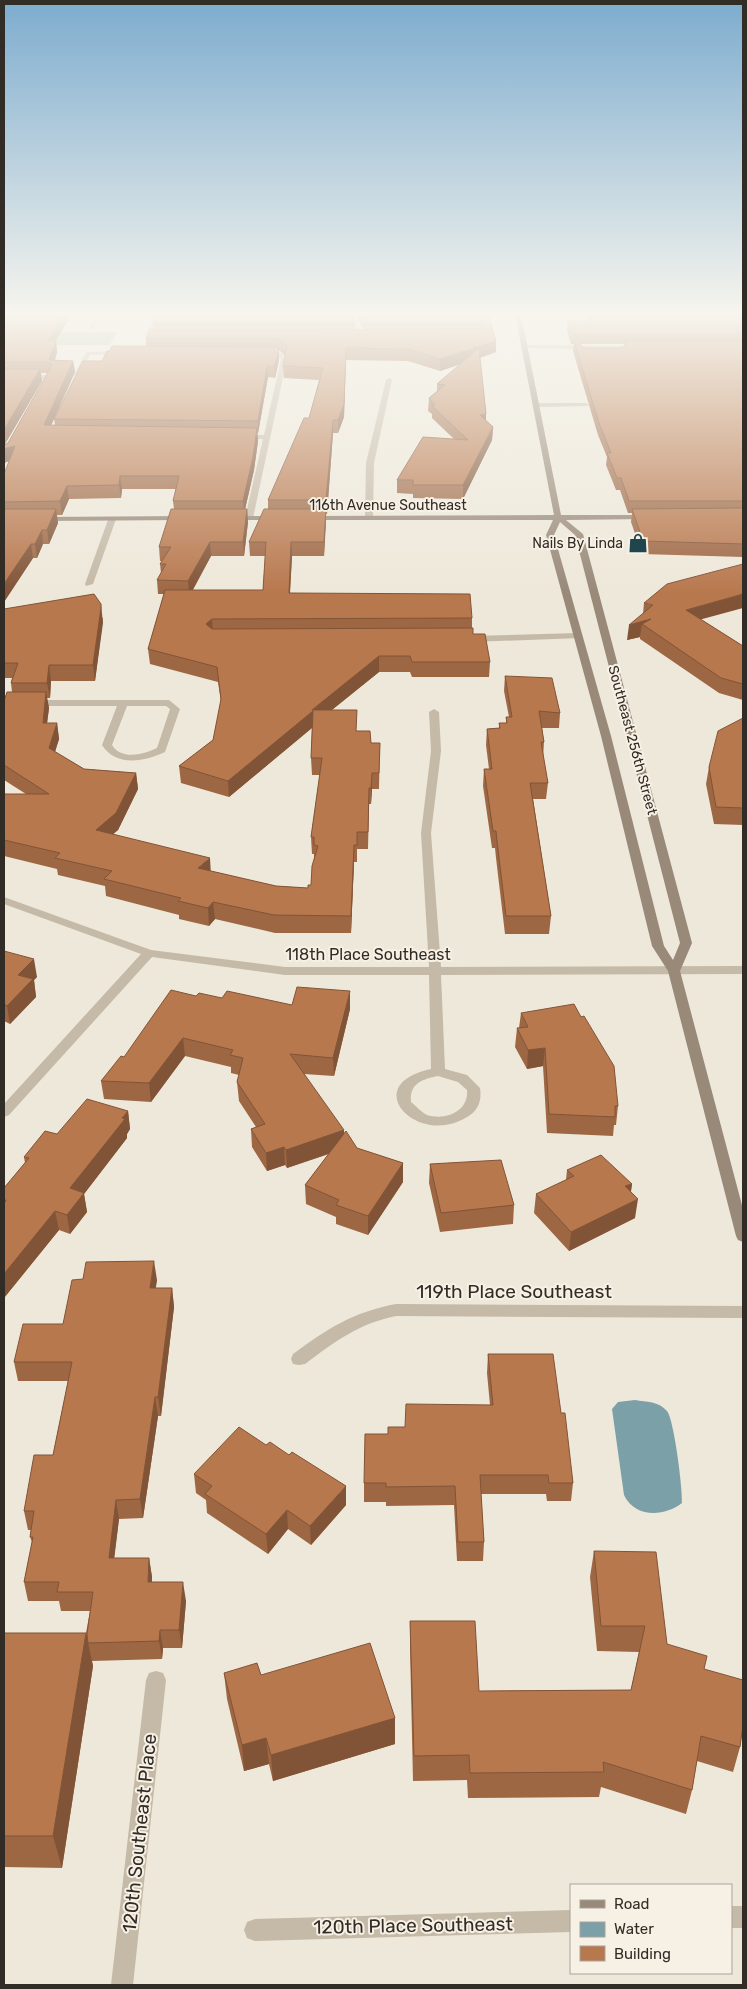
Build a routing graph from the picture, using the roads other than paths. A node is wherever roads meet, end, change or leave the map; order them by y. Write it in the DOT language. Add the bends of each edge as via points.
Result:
graph roads {
  1 [pos="274,407"];
  2 [pos="383,407"];
  3 [pos="537,407"];
  4 [pos="229,437"];
  5 [pos="267,437"];
  6 [pos="558,517"];
  7 [pos="656,517"];
  8 [pos="112,518"];
  9 [pos="190,518"];
  10 [pos="220,518"];
  11 [pos="249,518"];
  12 [pos="286,518"];
  13 [pos="304,518"];
  14 [pos="369,518"];
  15 [pos="33,519"];
  16 [pos="89,584"];
  17 [pos="578,636"];
  18 [pos="458,639"];
  19 [pos="4,703"];
  20 [pos="122,703"];
  21 [pos="434,712"];
  22 [pos="4,900"];
  23 [pos="149,953"];
  24 [pos="743,970"];
  25 [pos="674,971"];
  26 [pos="435,972"];
  27 [pos="438,1072"];
  28 [pos="4,1112"];
  29 [pos="743,1236"];
  30 [pos="743,1312"];
  31 [pos="299,1359"];
  32 [pos="156,1680"];
  33 [pos="570,1921"];
  34 [pos="255,1930"];
  35 [pos="122,1985"];
  1 -- 5 [label="street"];
  2 -- 14 [label="street" via="370,463"];
  3 -- 6 [label="main road, Southeast 256th Street"];
  4 -- 5 [label="street"];
  5 -- 11 [label="street"];
  6 -- 7 [label="main road, 116th Avenue Southeast"];
  6 -- 14 [label="main road, 116th Avenue Southeast"];
  6 -- 17 [label="main road, Southeast 256th Street" via="550,535"];
  6 -- 25 [label="main road, Southeast 256th Street" via="579,534 686,943"];
  8 -- 9 [label="main road"];
  8 -- 15 [label="main road"];
  8 -- 16 [label="street"];
  10 -- 11 [label="main road, 116th Avenue Southeast"];
  11 -- 12 [label="main road, 116th Avenue Southeast"];
  13 -- 14 [label="main road, 116th Avenue Southeast"];
  17 -- 18 [label="street"];
  17 -- 25 [label="main road, Southeast 256th Street" via="658,946"];
  19 -- 20 [label="street"];
  20 -- 20 [label="street" via="108,748 113,753 130,757 144,757 161,750 175,709 173,705"];
  21 -- 26 [label="street" via="436,751 426,833"];
  22 -- 23 [label="street, 118th Place Southeast"];
  23 -- 26 [label="street, 118th Place Southeast" via="285,971"];
  23 -- 28 [label="street"];
  24 -- 25 [label="street, 118th Place Southeast"];
  25 -- 26 [label="street, 118th Place Southeast"];
  25 -- 29 [label="main road, Southeast 256th Street"];
  26 -- 27 [label="street"];
  27 -- 27 [label="street" via="417,1076 409,1082 404,1088 404,1104 418,1116 429,1120 447,1120 464,1115 476,1100 475,1092 462,1078"];
  30 -- 31 [label="street, 119th Place Southeast" via="396,1310 370,1314 348,1323"];
  32 -- 35 [label="street, 120th Southeast Place"];
  33 -- 34 [label="street, 120th Place Southeast"];
}
